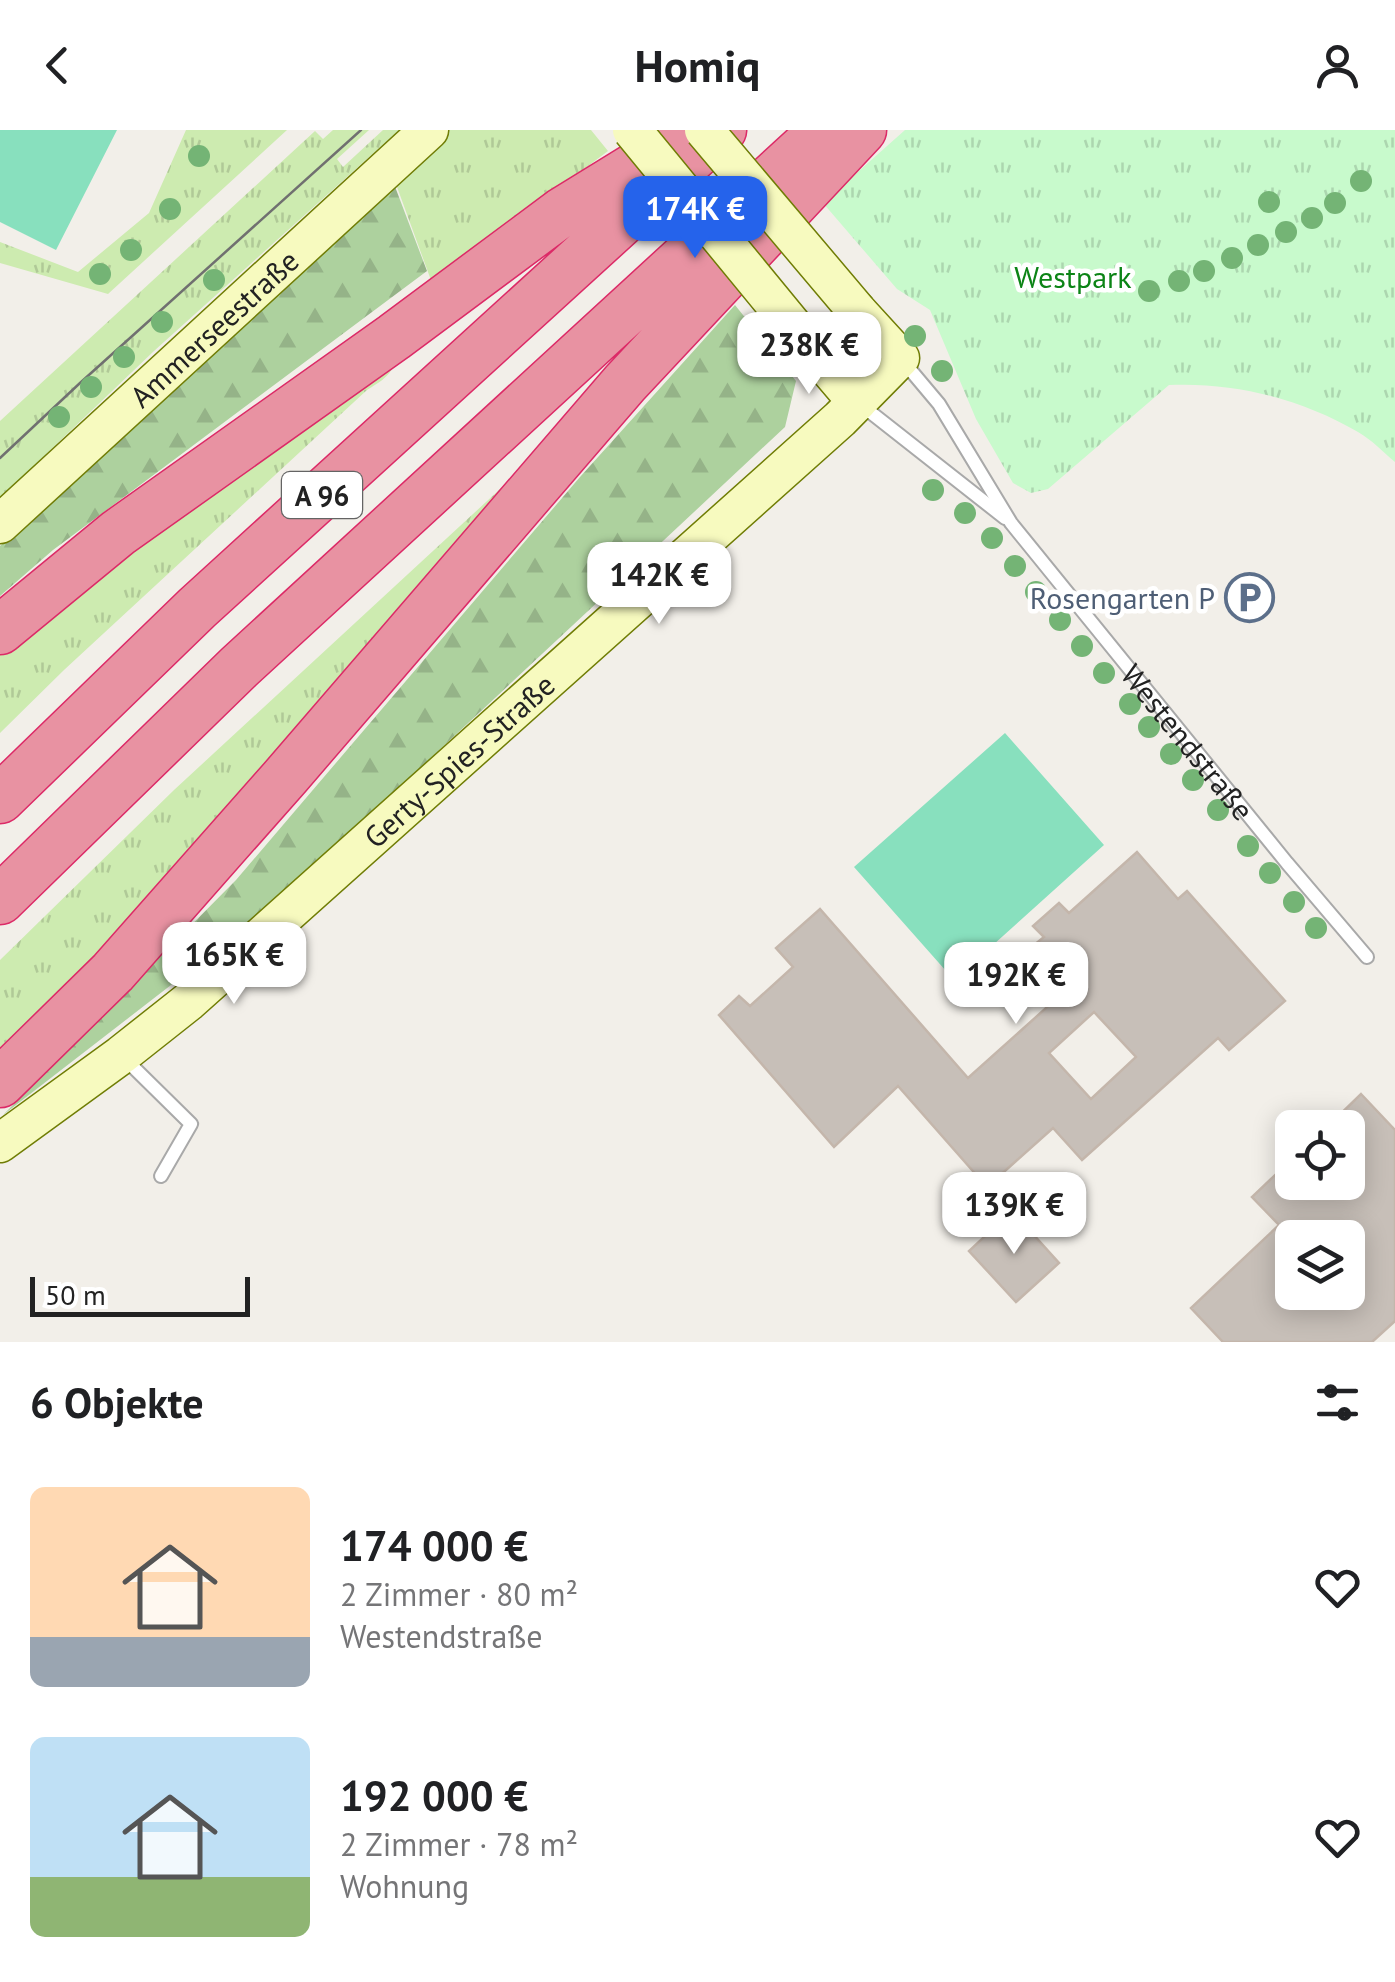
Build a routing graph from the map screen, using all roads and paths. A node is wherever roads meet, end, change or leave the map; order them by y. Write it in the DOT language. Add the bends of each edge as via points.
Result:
graph roads {
  1 [pos="428,130"];
  2 [pos="632,130"];
  3 [pos="694,130"];
  4 [pos="704,130"];
  5 [pos="722,130"];
  6 [pos="824,130"];
  7 [pos="862,130"];
  8 [pos="900,358"];
  9 [pos="857,402"];
  10 [pos="1011,523"];
  11 [pos="0,524"];
  12 [pos="0,630"];
  13 [pos="0,799"];
  14 [pos="0,900"];
  15 [pos="1367,956"];
  16 [pos="121,1055"];
  17 [pos="0,1083"];
  18 [pos="0,1144"];
  19 [pos="162,1176"];
  1 -- 11 [label="main road, Ammerseestraße"];
  2 -- 9 [label="main road, Westendstraße, bridge"];
  3 -- 12 [label="highway" via="562,212 118,533"];
  4 -- 8 [label="main road, Westendstraße, bridge"];
  5 -- 13 [label="highway, A 96" via="197,608"];
  6 -- 14 [label="highway, A 96" via="239,667"];
  7 -- 17 [label="highway" via="624,383 113,972"];
  8 -- 9 [label="main road, Gerty-Spies-Straße"];
  8 -- 10 [label="lane, Westendstraße" via="939,404"];
  9 -- 10 [label="lane, Westendstraße"];
  9 -- 16 [label="main road, Gerty-Spies-Straße"];
  10 -- 15 [label="lane, Westendstraße"];
  16 -- 18 [label="main road, Gerty-Spies-Straße"];
  16 -- 19 [label="lane" via="191,1124"];
}
